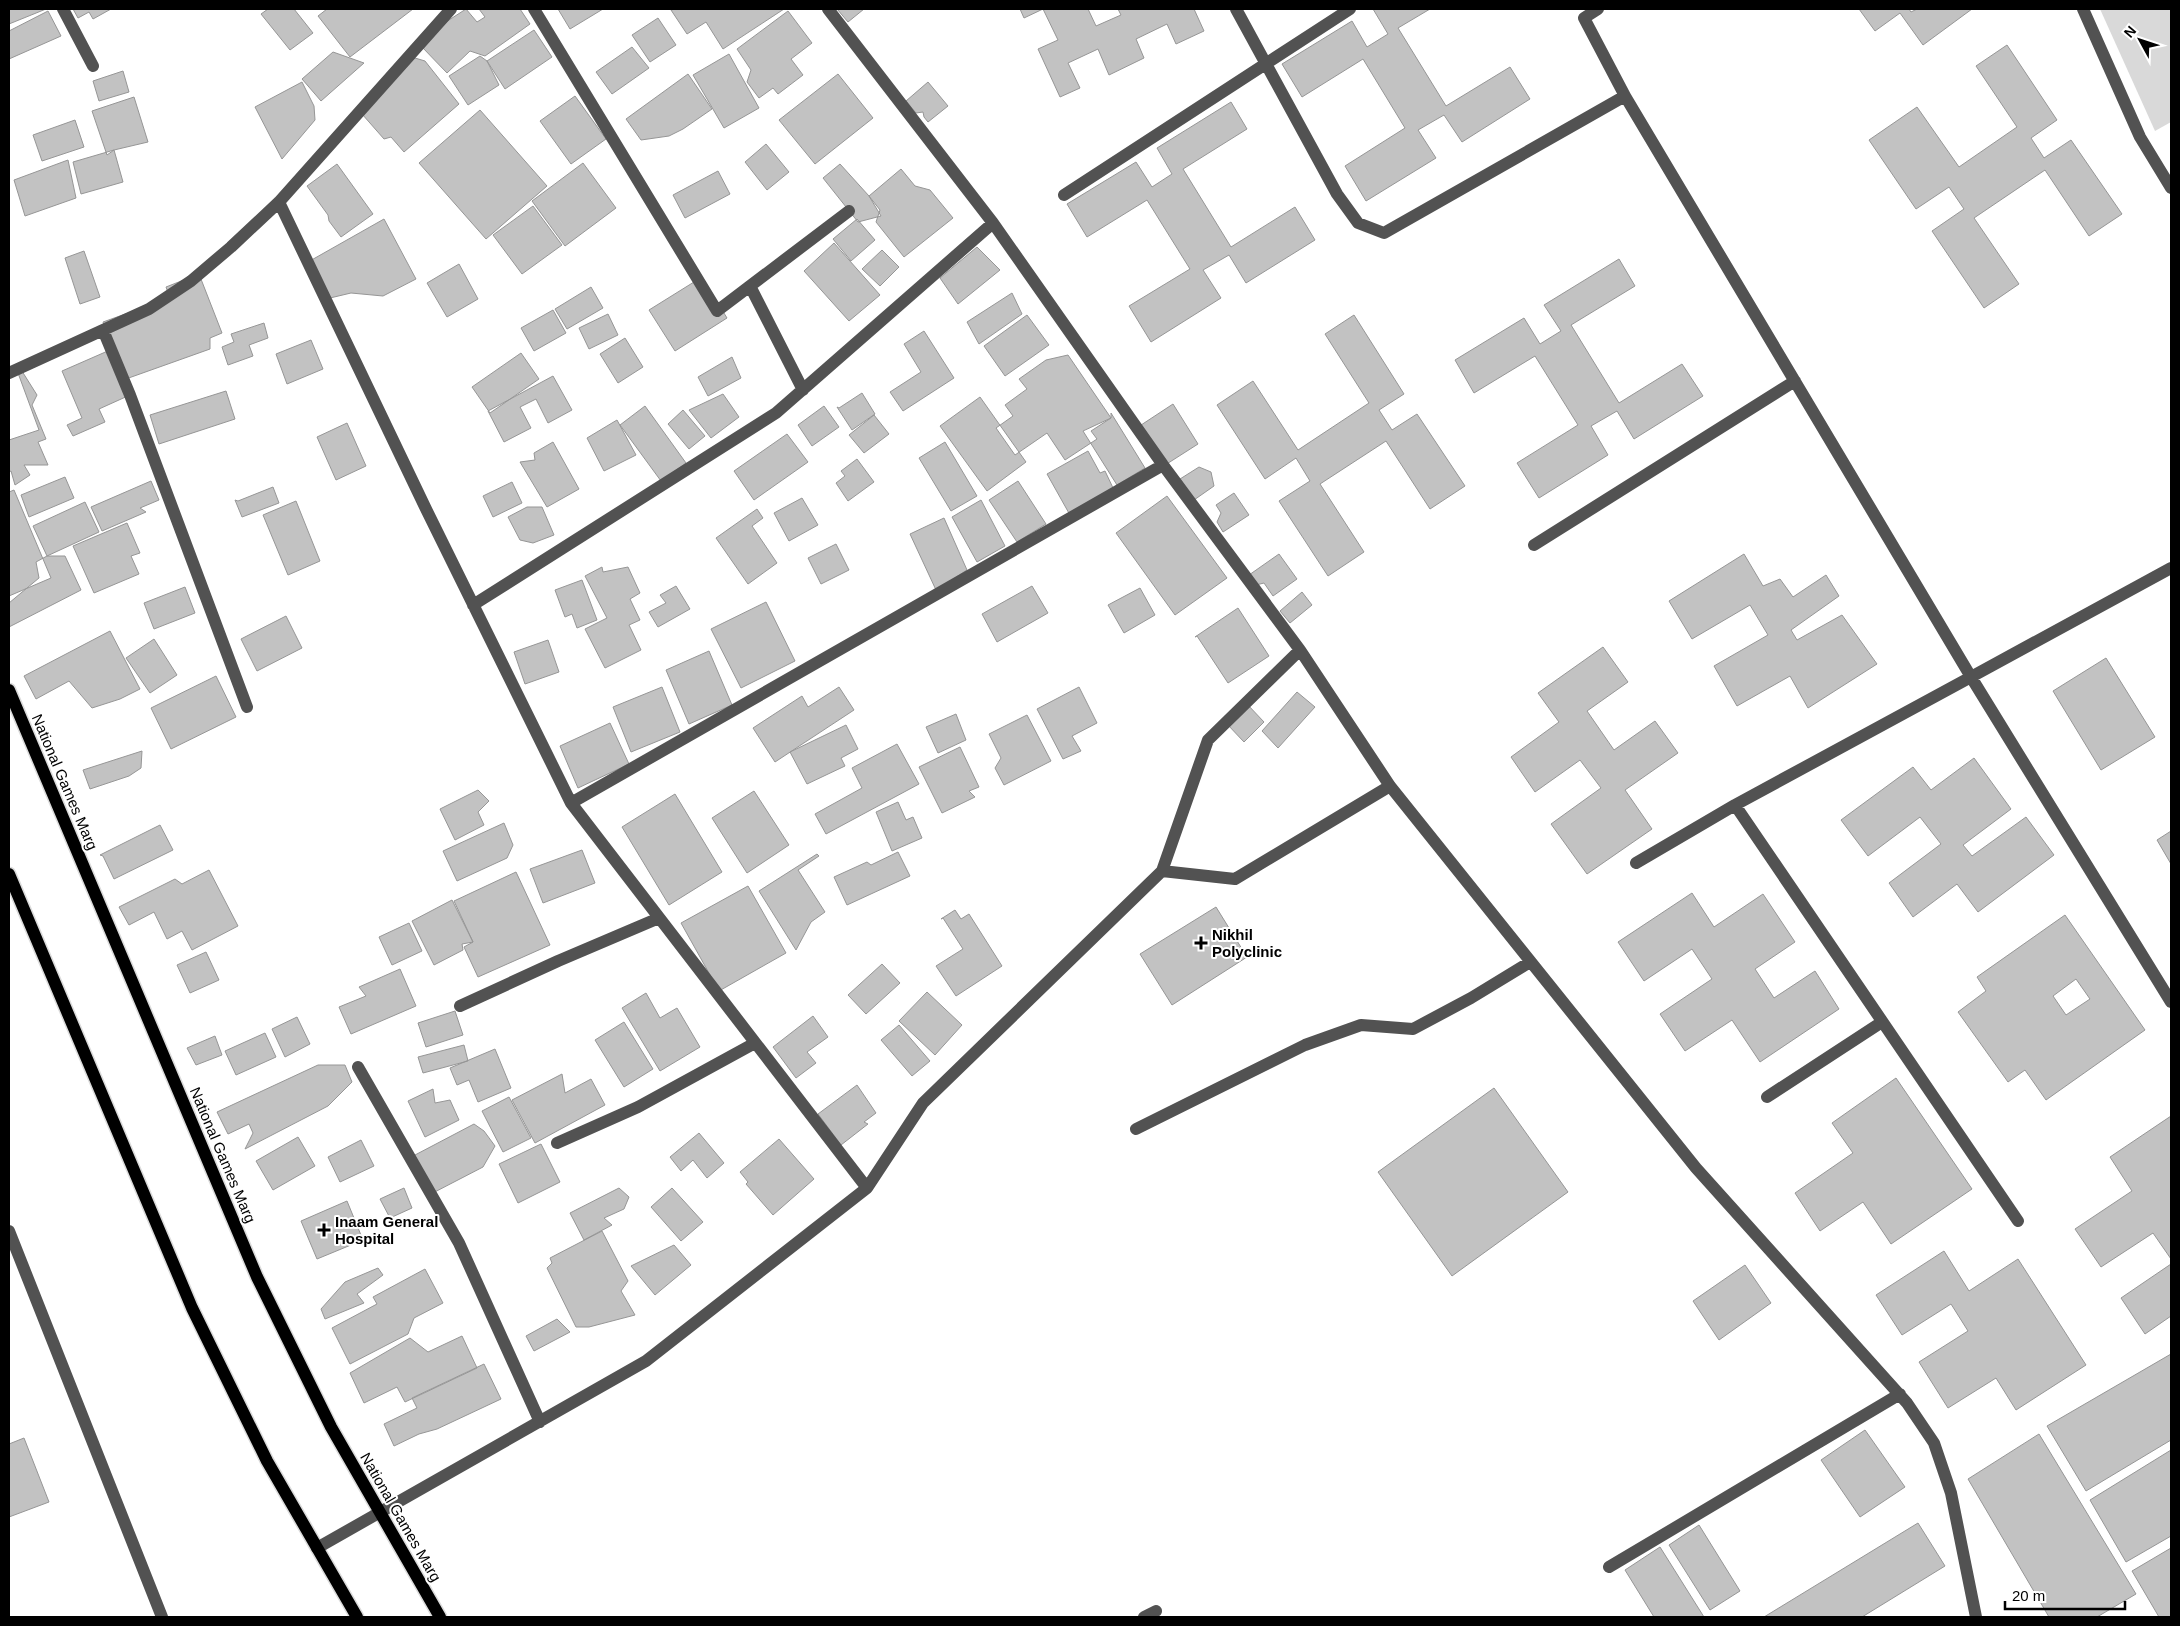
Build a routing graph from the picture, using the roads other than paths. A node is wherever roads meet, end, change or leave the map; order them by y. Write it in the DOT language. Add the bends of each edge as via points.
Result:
graph roads {
  1 [pos="63,9"];
  2 [pos="451,9"];
  3 [pos="534,9"];
  4 [pos="828,9"];
  5 [pos="1236,9"];
  6 [pos="1350,9"];
  7 [pos="1598,9"];
  8 [pos="2083,9"];
  9 [pos="1581,13"];
  10 [pos="1265,62"];
  11 [pos="93,66"];
  12 [pos="1624,96"];
  13 [pos="2171,188"];
  14 [pos="1064,195"];
  15 [pos="279,202"];
  16 [pos="849,211"];
  17 [pos="993,223"];
  18 [pos="750,286"];
  19 [pos="103,330"];
  20 [pos="9,373"];
  21 [pos="1794,381"];
  22 [pos="802,390"];
  23 [pos="1163,465"];
  24 [pos="1534,545"];
  25 [pos="2171,568"];
  26 [pos="473,605"];
  27 [pos="1300,650"];
  28 [pos="1971,677"];
  29 [pos="9,690"];
  30 [pos="247,707"];
  31 [pos="1390,786"];
  32 [pos="571,803"];
  33 [pos="1735,804"];
  34 [pos="1636,863"];
  35 [pos="1162,871"];
  36 [pos="9,874"];
  37 [pos="659,918"];
  38 [pos="1530,962"];
  39 [pos="2171,1002"];
  40 [pos="460,1006"];
  41 [pos="1882,1022"];
  42 [pos="754,1044"];
  43 [pos="358,1067"];
  44 [pos="1767,1097"];
  45 [pos="1136,1130"];
  46 [pos="557,1144"];
  47 [pos="867,1188"];
  48 [pos="2018,1221"];
  49 [pos="9,1231"];
  50 [pos="1900,1394"];
  51 [pos="540,1422"];
  52 [pos="380,1513"];
  53 [pos="316,1548"];
  54 [pos="1609,1567"];
  55 [pos="1156,1611"];
  56 [pos="162,1617"];
  57 [pos="356,1617"];
  58 [pos="440,1617"];
  59 [pos="1144,1617"];
  60 [pos="1976,1617"];
  1 -- 11 [label="street"];
  2 -- 15 [label="street"];
  3 -- 18 [label="street" via="716,311"];
  4 -- 17 [label="street"];
  5 -- 10 [label="street"];
  6 -- 10 [label="street"];
  7 -- 9 [label="street"];
  8 -- 13 [label="street" via="2140,136"];
  9 -- 12 [label="street"];
  10 -- 12 [label="street" via="1337,194 1358,223 1384,233"];
  10 -- 14 [label="street"];
  12 -- 21 [label="street"];
  15 -- 19 [label="street" via="191,281 149,309"];
  15 -- 26 [label="street"];
  16 -- 18 [label="street"];
  17 -- 22 [label="street"];
  17 -- 23 [label="street"];
  18 -- 22 [label="street"];
  19 -- 20 [label="street"];
  19 -- 30 [label="street"];
  21 -- 24 [label="street"];
  21 -- 28 [label="street"];
  22 -- 26 [label="street" via="776,413"];
  23 -- 27 [label="street"];
  23 -- 32 [label="street"];
  25 -- 28 [label="street"];
  26 -- 32 [label="street"];
  27 -- 31 [label="street"];
  27 -- 35 [label="street" via="1208,740"];
  28 -- 33 [label="street"];
  28 -- 39 [label="street"];
  29 -- 52 [label="main road, National Games Marg" via="257,1277 331,1427"];
  31 -- 35 [label="street" via="1235,879"];
  31 -- 38 [label="street"];
  32 -- 37 [label="street"];
  33 -- 34 [label="street"];
  33 -- 41 [label="street"];
  35 -- 47 [label="street" via="923,1103"];
  36 -- 53 [label="main road" via="192,1308 267,1460"];
  37 -- 40 [label="street"];
  37 -- 42 [label="street"];
  38 -- 45 [label="street" via="1413,1030 1362,1025 1305,1045"];
  38 -- 50 [label="street" via="1696,1168"];
  41 -- 44 [label="street"];
  41 -- 48 [label="street"];
  42 -- 46 [label="street" via="638,1107"];
  42 -- 47 [label="street"];
  43 -- 51 [label="street" via="459,1242"];
  47 -- 51 [label="street" via="646,1362"];
  49 -- 56 [label="street"];
  50 -- 54 [label="street"];
  50 -- 60 [label="street" via="1934,1443 1951,1493"];
  51 -- 52 [label="street"];
  52 -- 53 [label="street"];
  52 -- 58 [label="main road, National Games Marg"];
  53 -- 57 [label="main road"];
  55 -- 59 [label="street"];
}
